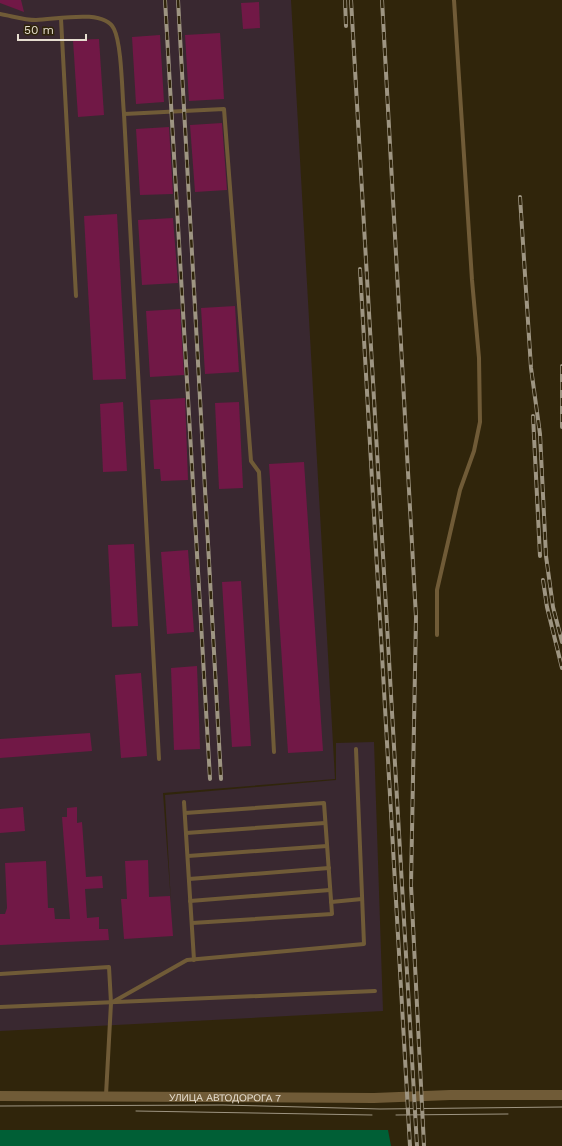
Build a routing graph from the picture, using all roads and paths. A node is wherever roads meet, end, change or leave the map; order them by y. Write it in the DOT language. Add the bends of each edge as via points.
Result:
graph roads {
  1 [pos="454,0"];
  2 [pos="0,14"];
  3 [pos="61,19"];
  4 [pos="124,114"];
  5 [pos="76,296"];
  6 [pos="437,635"];
  7 [pos="356,749"];
  8 [pos="274,752"];
  9 [pos="159,758"];
  10 [pos="184,802"];
  11 [pos="185,812"];
  12 [pos="325,823"];
  13 [pos="186,834"];
  14 [pos="327,846"];
  15 [pos="188,856"];
  16 [pos="329,868"];
  17 [pos="189,879"];
  18 [pos="330,890"];
  19 [pos="362,899"];
  20 [pos="190,901"];
  21 [pos="331,902"];
  22 [pos="192,924"];
  23 [pos="194,960"];
  24 [pos="0,974"];
  25 [pos="376,991"];
  26 [pos="111,1003"];
  27 [pos="0,1007"];
  28 [pos="562,1095"];
  29 [pos="0,1096"];
  30 [pos="105,1098"];
  1 -- 6 [label="lane" via="479,358 480,422 474,451 460,490 437,590"];
  2 -- 3 [label="lane" via="35,20"];
  3 -- 4 [label="lane" via="104,19 114,28 118,41"];
  3 -- 5 [label="lane"];
  4 -- 8 [label="lane" via="224,109 251,461 259,472"];
  4 -- 9 [label="lane"];
  7 -- 19 [label="lane"];
  10 -- 11 [label="lane"];
  11 -- 12 [label="lane" via="324,803"];
  11 -- 13 [label="lane"];
  12 -- 13 [label="lane"];
  12 -- 14 [label="lane"];
  13 -- 15 [label="lane"];
  14 -- 15 [label="lane"];
  14 -- 16 [label="lane"];
  15 -- 17 [label="lane"];
  16 -- 17 [label="lane"];
  16 -- 18 [label="lane"];
  17 -- 20 [label="lane"];
  18 -- 20 [label="lane"];
  18 -- 21 [label="lane"];
  19 -- 21 [label="lane"];
  19 -- 23 [label="lane" via="364,944"];
  20 -- 22 [label="lane"];
  21 -- 22 [label="lane" via="332,914"];
  22 -- 23 [label="lane"];
  23 -- 26 [label="lane" via="187,960"];
  24 -- 26 [label="lane" via="109,967"];
  25 -- 26 [label="lane"];
  26 -- 27 [label="lane"];
  26 -- 30 [label="lane"];
  28 -- 30 [label="street, УЛИЦА АВТОДОРОГА 7"];
  29 -- 30 [label="street, УЛИЦА АВТОДОРОГА 7"];
}
